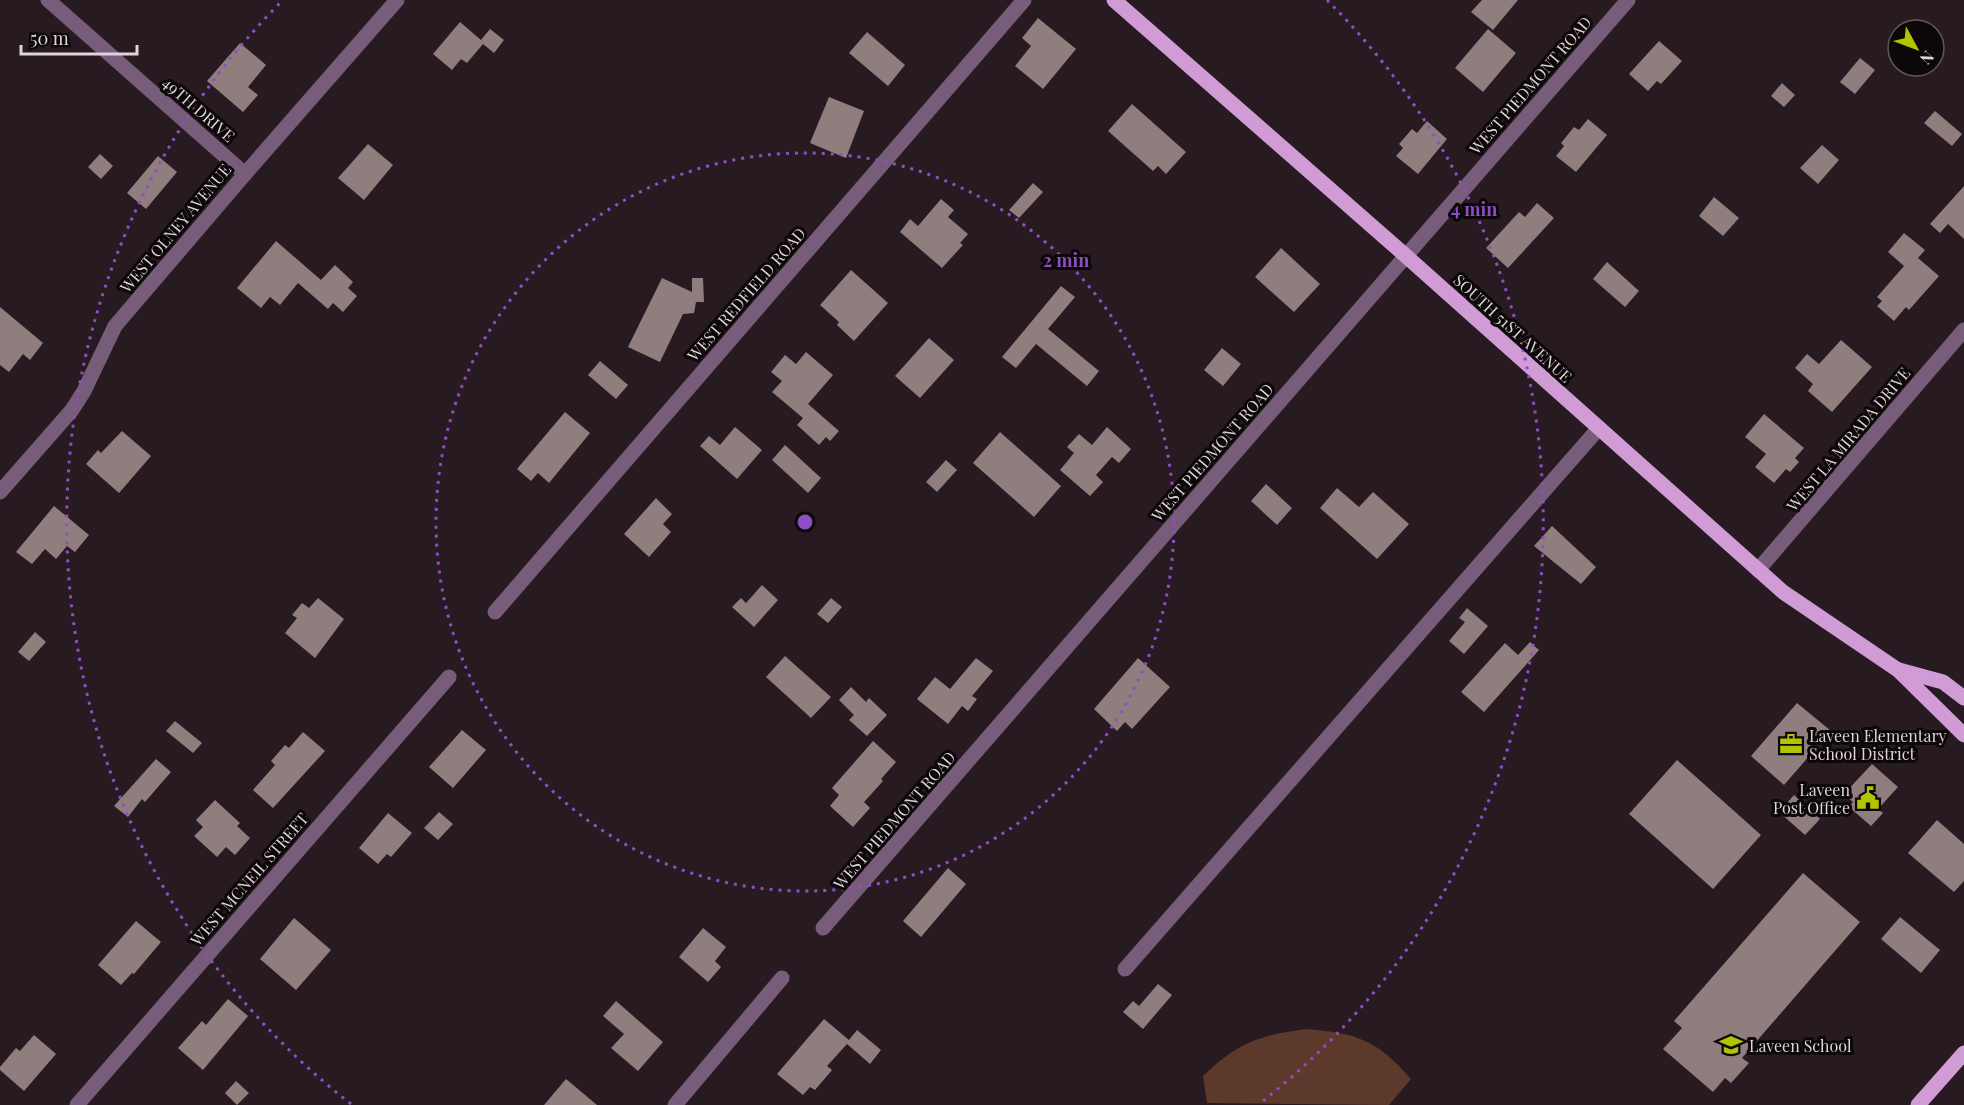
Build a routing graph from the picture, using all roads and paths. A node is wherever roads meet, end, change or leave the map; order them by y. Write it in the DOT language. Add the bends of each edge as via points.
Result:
graph roads {
  1 [pos="48,0"];
  2 [pos="397,0"];
  3 [pos="1024,0"];
  4 [pos="1114,0"];
  5 [pos="1628,0"];
  6 [pos="245,174"];
  7 [pos="1406,256"];
  8 [pos="1964,330"];
  9 [pos="1599,428"];
  10 [pos="0,492"];
  11 [pos="1758,570"];
  12 [pos="495,612"];
  13 [pos="1898,670"];
  14 [pos="448,677"];
  15 [pos="1964,698"];
  16 [pos="1964,735"];
  17 [pos="823,928"];
  18 [pos="1125,969"];
  19 [pos="782,978"];
  20 [pos="1964,1053"];
  21 [pos="77,1105"];
  22 [pos="675,1105"];
  23 [pos="1918,1105"];
  1 -- 6 [label="street, 49TH DRIVE"];
  2 -- 6 [label="street, WEST OLNEY AVENUE"];
  3 -- 12 [label="street, WEST REDFIELD ROAD"];
  4 -- 7 [label="main road, SOUTH 51ST AVENUE"];
  5 -- 7 [label="street, WEST PIEDMONT ROAD"];
  6 -- 10 [label="street, WEST OLNEY AVENUE" via="115,326 72,410"];
  7 -- 9 [label="main road, SOUTH 51ST AVENUE"];
  7 -- 17 [label="street, WEST PIEDMONT ROAD"];
  8 -- 11 [label="street, WEST LA MIRADA DRIVE"];
  9 -- 11 [label="main road, SOUTH 51ST AVENUE"];
  9 -- 18 [label="street"];
  11 -- 13 [label="main road, SOUTH 51ST AVENUE" via="1783,592"];
  13 -- 15 [label="main road, SOUTH 51ST AVENUE" via="1943,682"];
  13 -- 16 [label="main road, SOUTH 51ST AVENUE"];
  14 -- 21 [label="street, WEST MCNEIL STREET"];
  19 -- 22 [label="street"];
  20 -- 23 [label="main road"];
}
